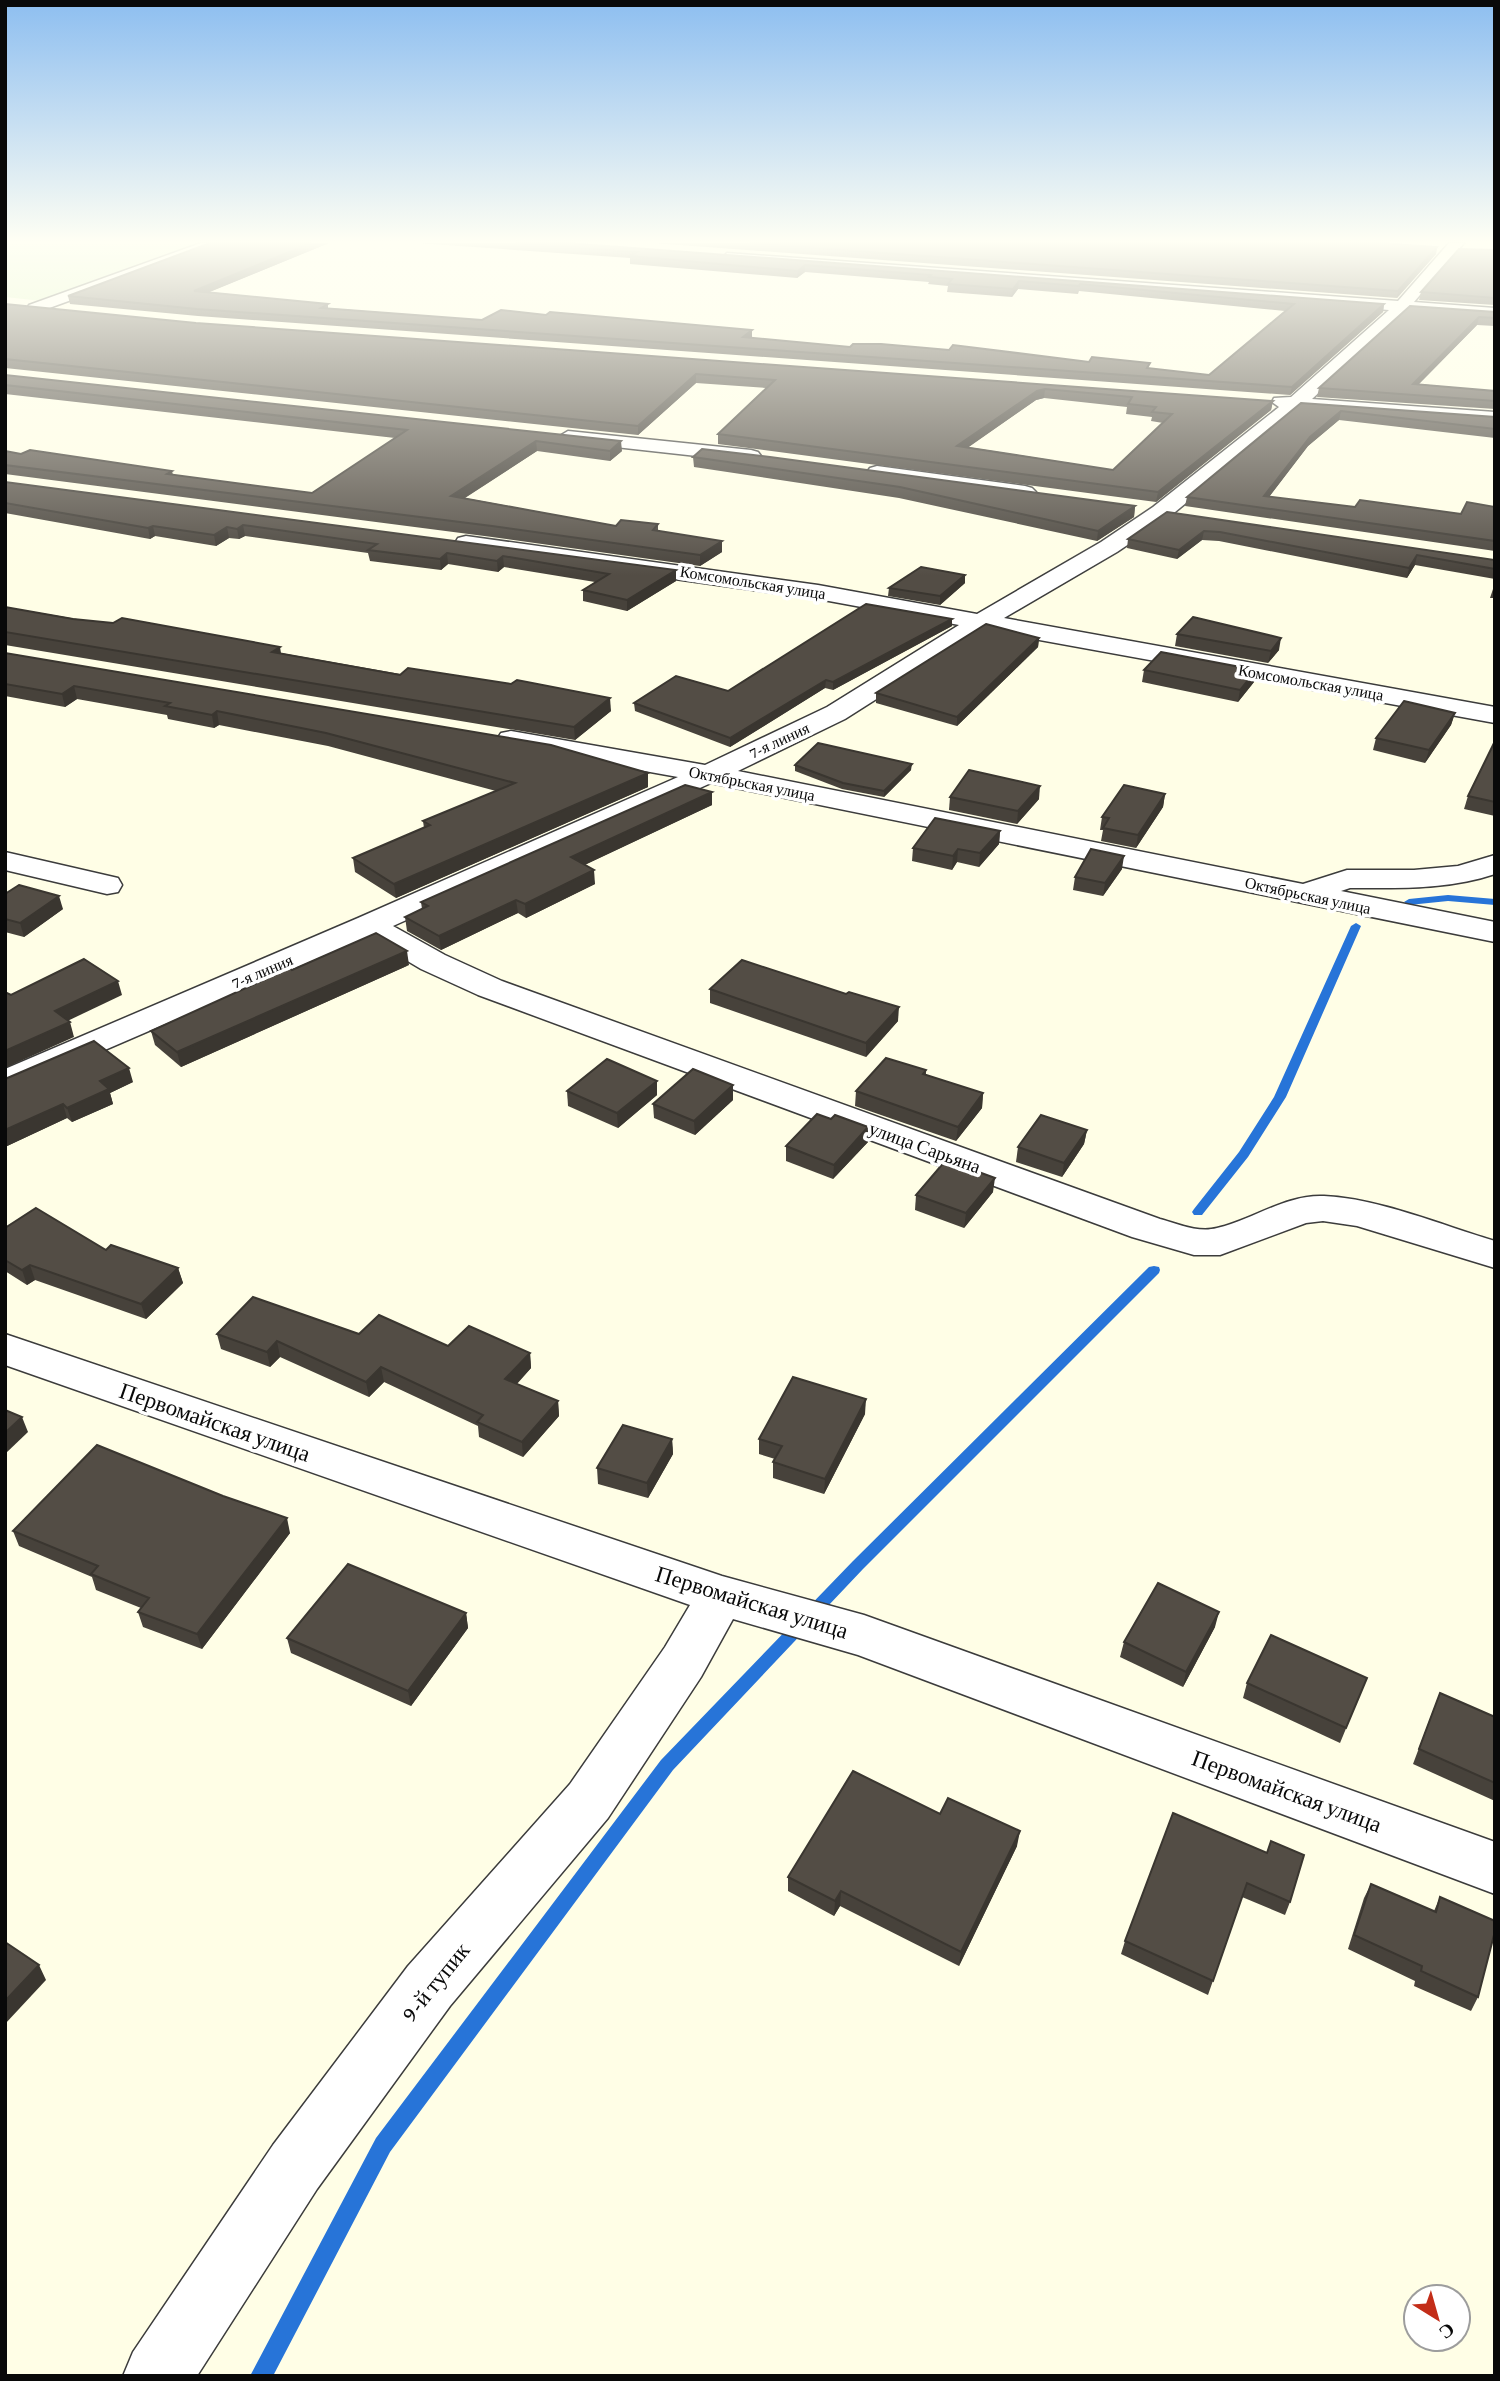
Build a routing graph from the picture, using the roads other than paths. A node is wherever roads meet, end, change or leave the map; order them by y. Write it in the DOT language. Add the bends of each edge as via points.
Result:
graph roads {
  1 [pos="1349,354"];
  2 [pos="1265,402"];
  3 [pos="1297,402"];
  4 [pos="1495,418"];
  5 [pos="548,435"];
  6 [pos="770,458"];
  7 [pos="851,468"];
  8 [pos="1039,494"];
  9 [pos="1134,508"];
  10 [pos="1161,512"];
  11 [pos="1193,517"];
  12 [pos="437,539"];
  13 [pos="980,622"];
  14 [pos="1495,715"];
  15 [pos="487,735"];
  16 [pos="707,773"];
  17 [pos="5,861"];
  18 [pos="1495,864"];
  19 [pos="107,885"];
  20 [pos="1303,894"];
  21 [pos="369,925"];
  22 [pos="1495,932"];
  23 [pos="5,1082"];
  24 [pos="1495,1255"];
  25 [pos="5,1349"];
  26 [pos="721,1596"];
  27 [pos="1495,1868"];
  28 [pos="157,2376"];
  1 -- 3 [label="street, 7-я линия"];
  2 -- 3 [label="street"];
  3 -- 4 [label="street"];
  3 -- 10 [label="street, 7-я линия"];
  5 -- 6 [label="street"];
  7 -- 8 [label="street"];
  9 -- 10 [label="street"];
  10 -- 11 [label="street"];
  10 -- 13 [label="street, 7-я линия"];
  12 -- 13 [label="street, Комсомольская улица" via="739,580"];
  13 -- 14 [label="street, Комсомольская улица"];
  13 -- 16 [label="street, 7-я линия" via="836,713"];
  15 -- 16 [label="street, Октябрьская улица"];
  16 -- 20 [label="street, Октябрьская улица"];
  16 -- 21 [label="street, 7-я линия"];
  17 -- 19 [label="street"];
  18 -- 20 [label="street" via="1462,874 1414,879 1347,879"];
  20 -- 22 [label="street, Октябрьская улица"];
  21 -- 23 [label="street, 7-я линия"];
  21 -- 24 [label="street, улица Сарьяна" via="433,962 502,993 1146,1228 1194,1242 1220,1242 1299,1211 1323,1208 1361,1214"];
  25 -- 26 [label="street, Первомайская улица"];
  26 -- 27 [label="street, Первомайская улица" via="864,1636"];
  26 -- 28 [label="street, 9-й тупик" via="683,1662 589,1801 429,1986 295,2167"];
}
